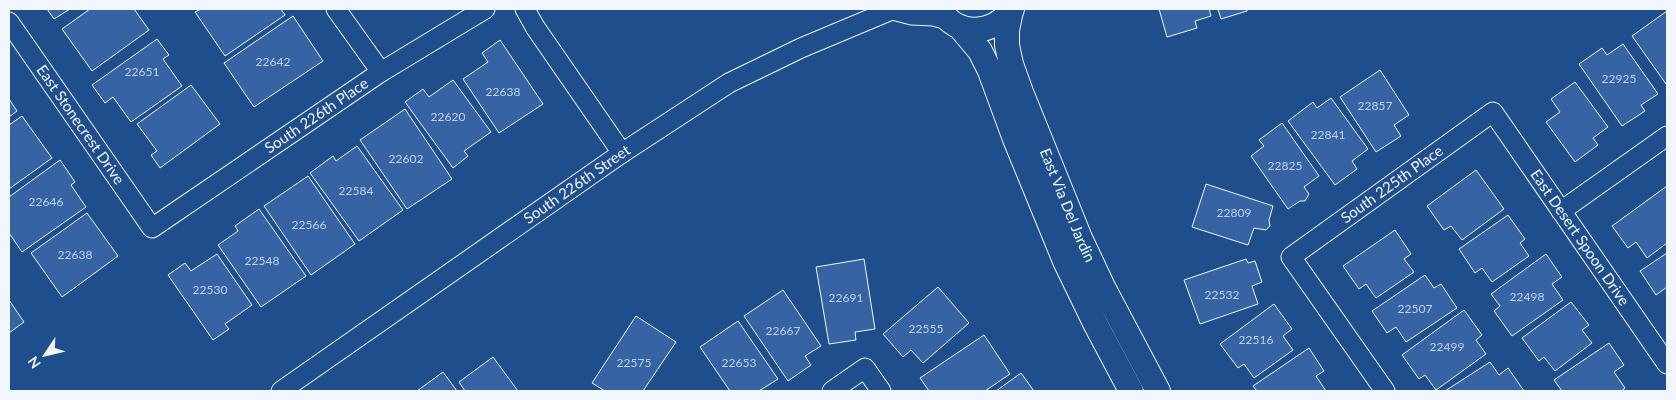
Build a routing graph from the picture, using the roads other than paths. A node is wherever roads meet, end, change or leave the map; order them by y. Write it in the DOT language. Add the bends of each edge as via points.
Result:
graph roads {
  1 [pos="336,9"];
  2 [pos="484,9"];
  3 [pos="525,9"];
  4 [pos="894,10"];
  5 [pos="1012,10"];
  6 [pos="950,18"];
  7 [pos="9,22"];
  8 [pos="381,72"];
  9 [pos="1493,112"];
  10 [pos="1667,136"];
  11 [pos="622,153"];
  12 [pos="1561,210"];
  13 [pos="152,228"];
  14 [pos="1667,364"];
  15 [pos="282,391"];
  16 [pos="832,391"];
  17 [pos="881,391"];
  18 [pos="1131,391"];
  19 [pos="1158,391"];
  20 [pos="1386,391"];
  1 -- 8 [label="street"];
  2 -- 8 [label="street, South 226th Place"];
  3 -- 11 [label="street"];
  4 -- 6 [label="street, South 226th Street"];
  4 -- 11 [label="street, South 226th Street" via="801,48 729,83"];
  5 -- 6 [label="street" via="1004,20 988,28 971,30"];
  5 -- 19 [label="street, East Via Del Jardin" via="1007,45 1021,92 1080,238"];
  6 -- 18 [label="street, East Via Del Jardin" via="980,51 990,70 1065,261"];
  7 -- 13 [label="street, East Stonecrest Drive"];
  8 -- 13 [label="street, South 226th Place"];
  9 -- 12 [label="street, East Desert Spoon Drive"];
  9 -- 20 [label="street, South 225th Place" via="1291,256"];
  10 -- 12 [label="street"];
  11 -- 15 [label="street, South 226th Street"];
  12 -- 14 [label="street, East Desert Spoon Drive"];
  16 -- 17 [label="street" via="865,368"];
}
